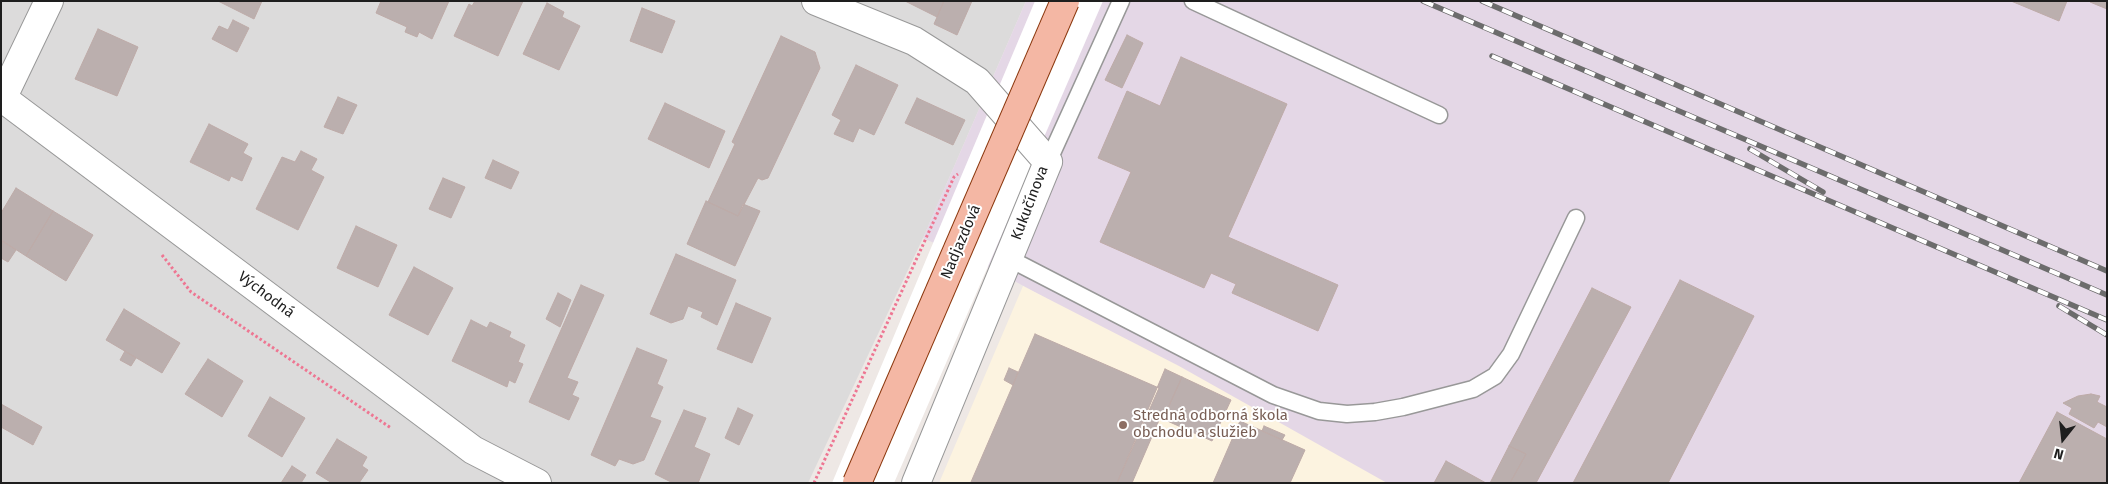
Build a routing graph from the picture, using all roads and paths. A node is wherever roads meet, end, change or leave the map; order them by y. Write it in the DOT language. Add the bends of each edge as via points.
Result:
graph roads {
  1 [pos="49,1"];
  2 [pos="816,1"];
  3 [pos="1065,1"];
  4 [pos="1121,1"];
  5 [pos="1193,1"];
  6 [pos="2,99"];
  7 [pos="1439,115"];
  8 [pos="1048,162"];
  9 [pos="1576,218"];
  10 [pos="160,253"];
  11 [pos="1008,258"];
  12 [pos="398,432"];
  13 [pos="537,483"];
  14 [pos="857,483"];
  15 [pos="916,483"];
  1 -- 6 [label="street"];
  2 -- 8 [label="street, Kukučínova" via="914,42 977,80"];
  3 -- 14 [label="main road, Nadjazdová, bridge"];
  4 -- 8 [label="lane"];
  5 -- 7 [label="lane"];
  6 -- 13 [label="street, Východná" via="473,450"];
  8 -- 11 [label="street, Kukučínova"];
  9 -- 11 [label="lane" via="1510,354 1495,376 1473,389 1403,407 1356,413 1319,411 1273,395"];
  10 -- 12 [label="path" via="191,292"];
  11 -- 15 [label="street, Kukučínova"];
}
